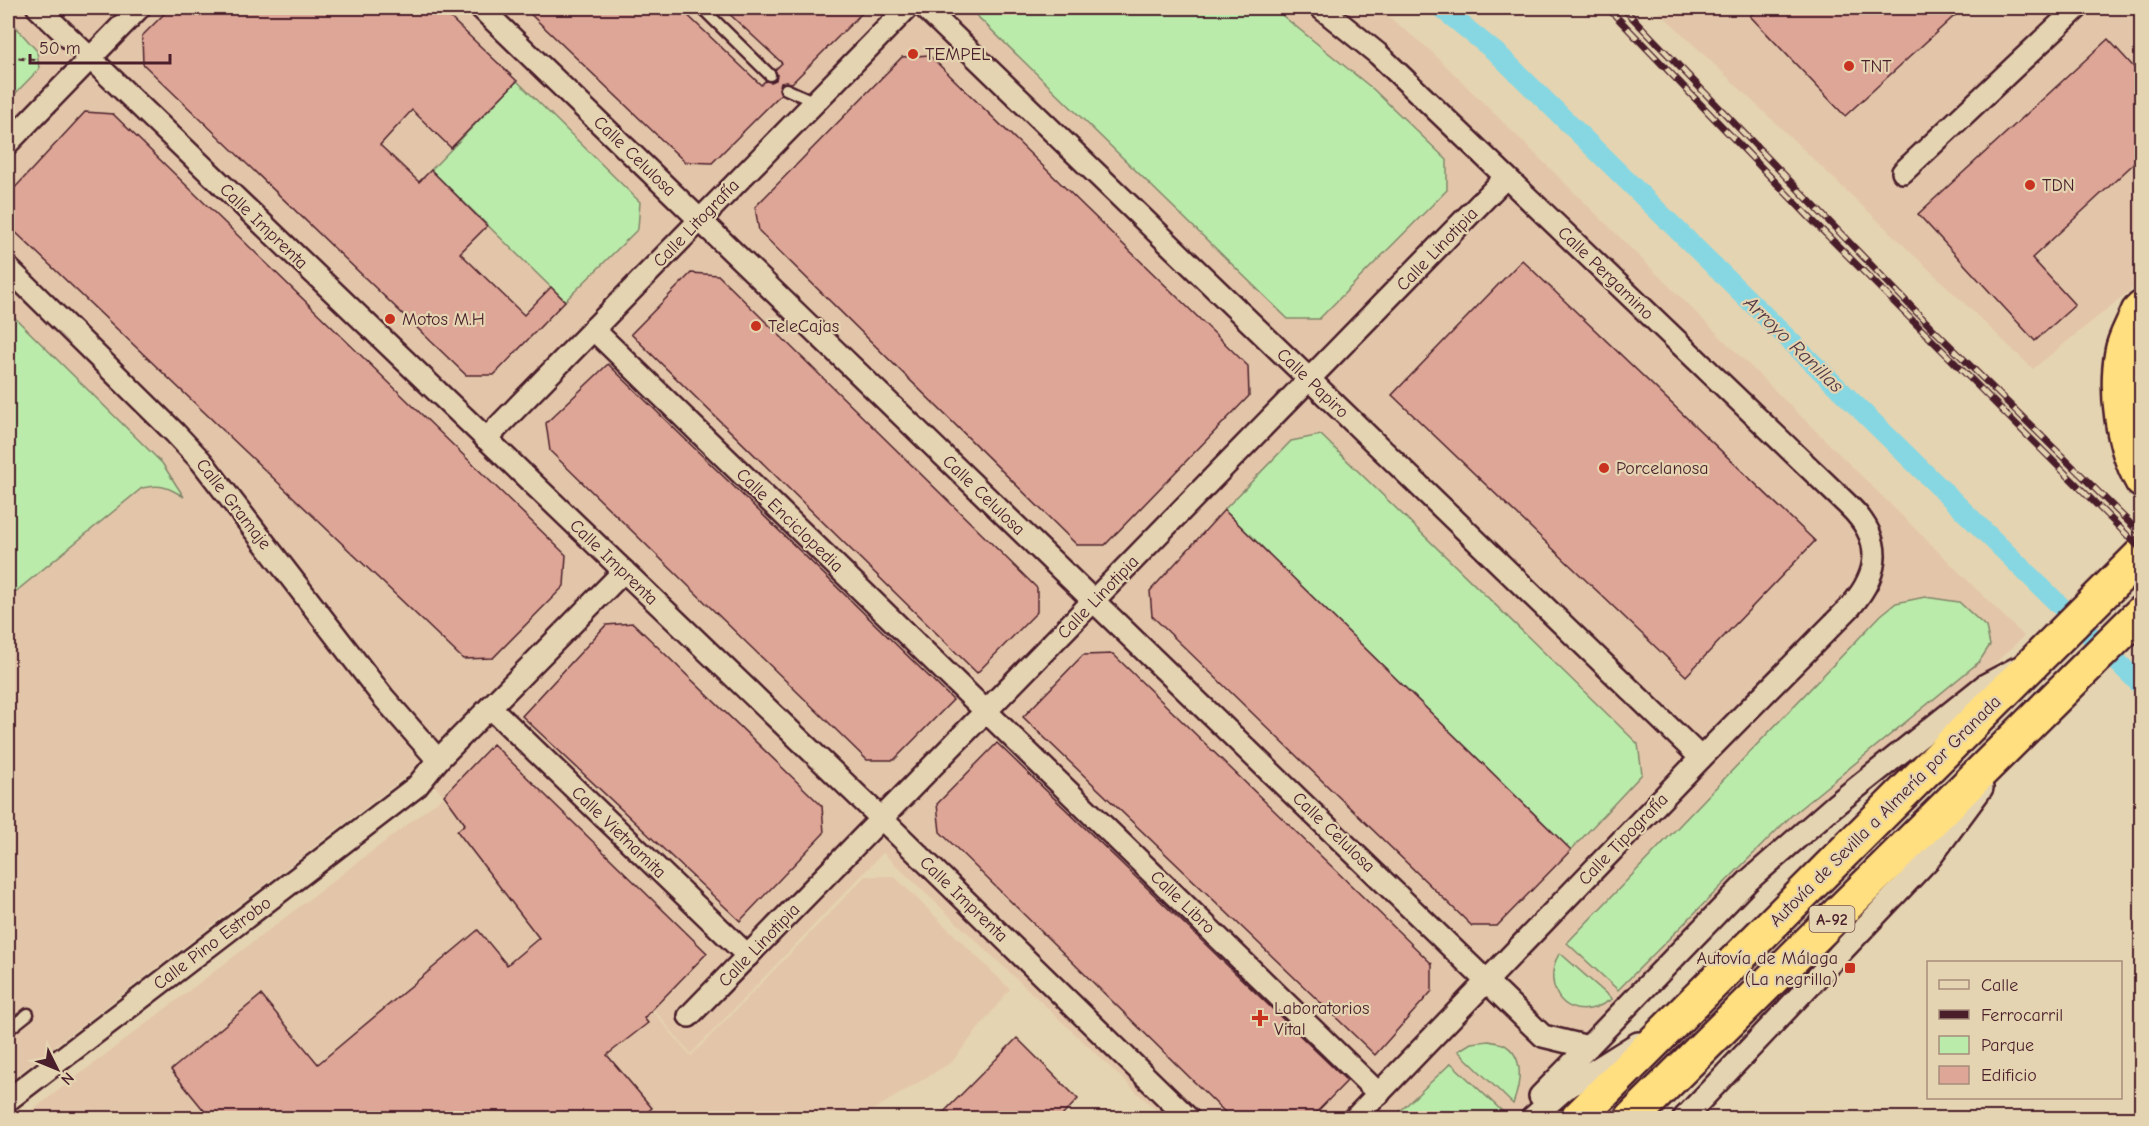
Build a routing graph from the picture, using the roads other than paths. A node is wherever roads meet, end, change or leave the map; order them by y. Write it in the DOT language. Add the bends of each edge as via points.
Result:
graph roads {
  1 [pos="38,8"];
  2 [pos="140,8"];
  3 [pos="481,8"];
  4 [pos="702,8"];
  5 [pos="907,8"];
  6 [pos="925,8"];
  7 [pos="1321,8"];
  8 [pos="2077,8"];
  9 [pos="90,59"];
  10 [pos="770,75"];
  11 [pos="786,89"];
  12 [pos="815,102"];
  13 [pos="8,143"];
  14 [pos="1903,172"];
  15 [pos="1506,177"];
  16 [pos="700,219"];
  17 [pos="8,268"];
  18 [pos="2142,308"];
  19 [pos="593,329"];
  20 [pos="2142,330"];
  21 [pos="2142,350"];
  22 [pos="1309,379"];
  23 [pos="2120,401"];
  24 [pos="486,439"];
  25 [pos="2142,481"];
  26 [pos="1874,552"];
  27 [pos="2142,554"];
  28 [pos="624,571"];
  29 [pos="1094,601"];
  30 [pos="2142,612"];
  31 [pos="2046,650"];
  32 [pos="490,707"];
  33 [pos="986,711"];
  34 [pos="2033,720"];
  35 [pos="1701,758"];
  36 [pos="438,760"];
  37 [pos="882,819"];
  38 [pos="748,956"];
  39 [pos="1488,980"];
  40 [pos="28,1014"];
  41 [pos="1681,1015"];
  42 [pos="689,1016"];
  43 [pos="8,1030"];
  44 [pos="1588,1047"];
  45 [pos="1379,1094"];
  46 [pos="8,1100"];
  47 [pos="1188,1119"];
  48 [pos="1355,1119"];
  49 [pos="1521,1119"];
  50 [pos="1532,1119"];
  51 [pos="1578,1119"];
  52 [pos="1632,1119"];
  53 [pos="1684,1119"];
  1 -- 9 [label="street, Calle Imprenta"];
  2 -- 9 [label="street"];
  3 -- 16 [label="street, Calle Celulosa"];
  4 -- 10 [label="lane"];
  5 -- 12 [label="street, Calle Litografía"];
  6 -- 22 [label="street, Calle Papiro"];
  7 -- 15 [label="street, Calle Pergamino" via="1378,54"];
  8 -- 14 [label="street"];
  9 -- 13 [label="street"];
  9 -- 24 [label="street, Calle Imprenta"];
  11 -- 12 [label="lane"];
  12 -- 16 [label="street, Calle Litografía"];
  15 -- 22 [label="street, Calle Linotipia"];
  15 -- 26 [label="street, Calle Pergamino" via="1859,516"];
  16 -- 19 [label="street, Calle Litografía"];
  16 -- 29 [label="street, Calle Celulosa"];
  17 -- 36 [label="street, Calle Gramaje" via="202,462 383,697"];
  18 -- 23 [label="highway" via="2122,351"];
  19 -- 24 [label="street, Calle Litografía"];
  19 -- 33 [label="street, Calle Enciclopedia"];
  20 -- 23 [label="highway" via="2132,348"];
  21 -- 23 [label="highway"];
  22 -- 29 [label="street, Calle Linotipia"];
  22 -- 35 [label="street, Calle Papiro"];
  23 -- 25 [label="highway" via="2123,430"];
  24 -- 28 [label="street, Calle Imprenta"];
  26 -- 35 [label="street, Calle Tipografía" via="1872,574 1862,594"];
  27 -- 31 [label="highway, Autovía de Sevilla a Almería por Granada / A-92"];
  28 -- 32 [label="street, Calle Pino Estrobo"];
  28 -- 37 [label="street, Calle Imprenta"];
  29 -- 33 [label="street, Calle Linotipia"];
  29 -- 39 [label="street, Calle Celulosa"];
  30 -- 34 [label="highway, A-92"];
  31 -- 41 [label="highway, Autovía de Sevilla a Almería por Granada / A-92"];
  31 -- 44 [label="street" via="1985,685 1835,805 1748,881"];
  32 -- 36 [label="street, Calle Pino Estrobo"];
  32 -- 38 [label="street, Calle Vietnamita"];
  33 -- 37 [label="street, Calle Linotipia"];
  33 -- 45 [label="street, Calle Libro"];
  34 -- 52 [label="highway, A-92"];
  34 -- 53 [label="street" via="1931,857"];
  35 -- 39 [label="street, Calle Tipografía"];
  36 -- 46 [label="street, Calle Pino Estrobo" via="417,786"];
  37 -- 38 [label="street, Calle Linotipia"];
  37 -- 47 [label="street, Calle Imprenta"];
  38 -- 42 [label="street, Calle Linotipia"];
  39 -- 44 [label="street, Calle Celulosa" via="1543,1036"];
  39 -- 45 [label="street, Calle Tipografía"];
  40 -- 43 [label="lane"];
  41 -- 50 [label="street" via="1565,1089"];
  41 -- 51 [label="highway, Autovía de Sevilla a Almería por Granada / A-92"];
  44 -- 49 [label="street"];
  45 -- 48 [label="street, Calle Tipografía"];
}
